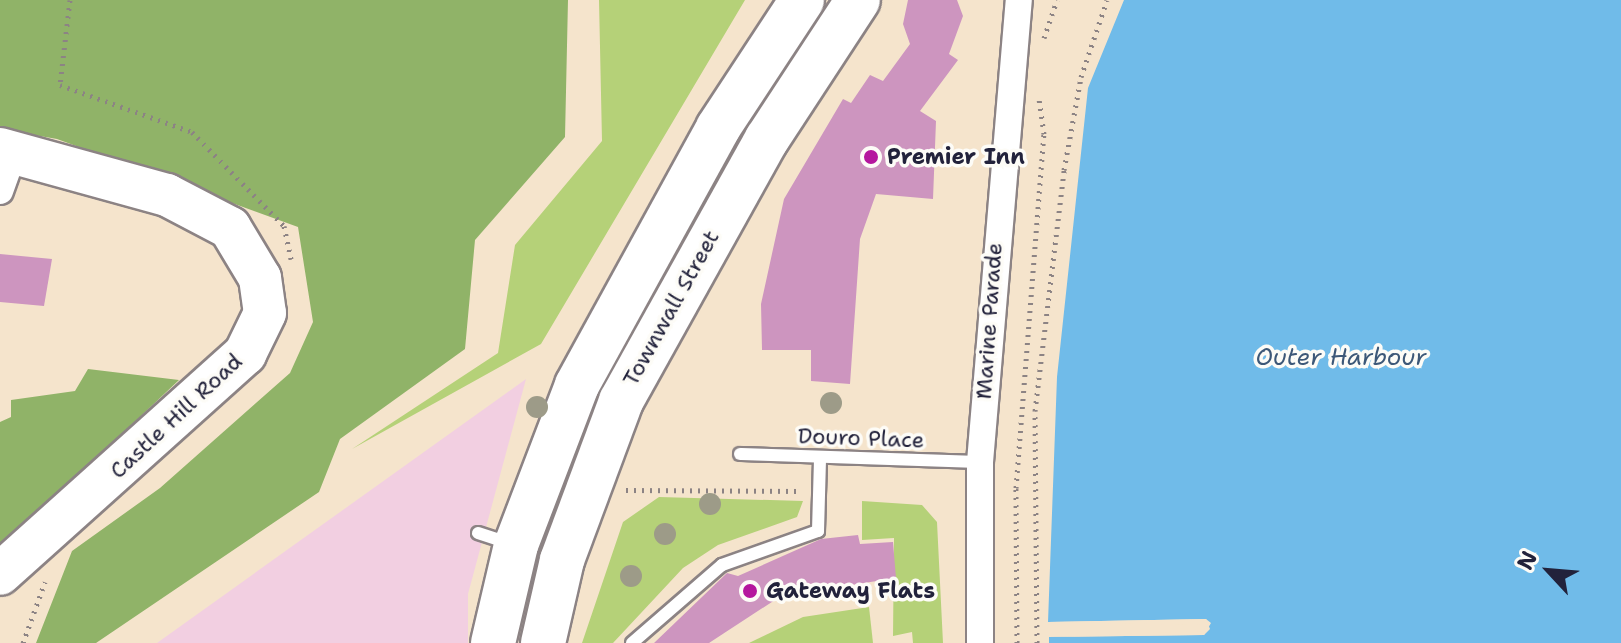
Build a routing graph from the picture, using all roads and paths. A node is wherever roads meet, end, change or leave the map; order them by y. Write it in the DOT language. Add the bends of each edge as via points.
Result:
graph roads {
  1 [pos="70,0"];
  2 [pos="802,0"];
  3 [pos="858,0"];
  4 [pos="1019,0"];
  5 [pos="1057,0"];
  6 [pos="1107,0"];
  7 [pos="1040,51"];
  8 [pos="1037,90"];
  9 [pos="5,164"];
  10 [pos="293,267"];
  11 [pos="740,454"];
  12 [pos="820,458"];
  13 [pos="980,462"];
  14 [pos="817,492"];
  15 [pos="584,493"];
  16 [pos="0,574"];
  17 [pos="45,582"];
  18 [pos="23,643"];
  19 [pos="493,643"];
  20 [pos="543,643"];
  21 [pos="632,643"];
  22 [pos="980,643"];
  23 [pos="1017,643"];
  24 [pos="1037,643"];
  1 -- 10 [label="path" via="60,85 192,132 284,226"];
  2 -- 19 [label="highway, Townwall Street" via="718,128 619,303 497,539"];
  3 -- 15 [label="highway, Townwall Street" via="682,285 621,401"];
  4 -- 13 [label="street, Marine Parade"];
  5 -- 7 [label="path"];
  6 -- 24 [label="path" via="1081,77 1064,170 1035,411"];
  8 -- 23 [label="path" via="1044,134 1019,402"];
  9 -- 16 [label="main road, Castle Hill Road" via="167,195 230,228 260,278 265,313 245,354"];
  11 -- 12 [label="lane, Douro Place"];
  12 -- 13 [label="lane, Douro Place"];
  12 -- 14 [label="lane"];
  13 -- 22 [label="street, Marine Parade"];
  14 -- 15 [label="path"];
  14 -- 21 [label="lane" via="818,531 722,565 672,600"];
  15 -- 20 [label="highway, Townwall Street"];
  17 -- 18 [label="path"];
}
